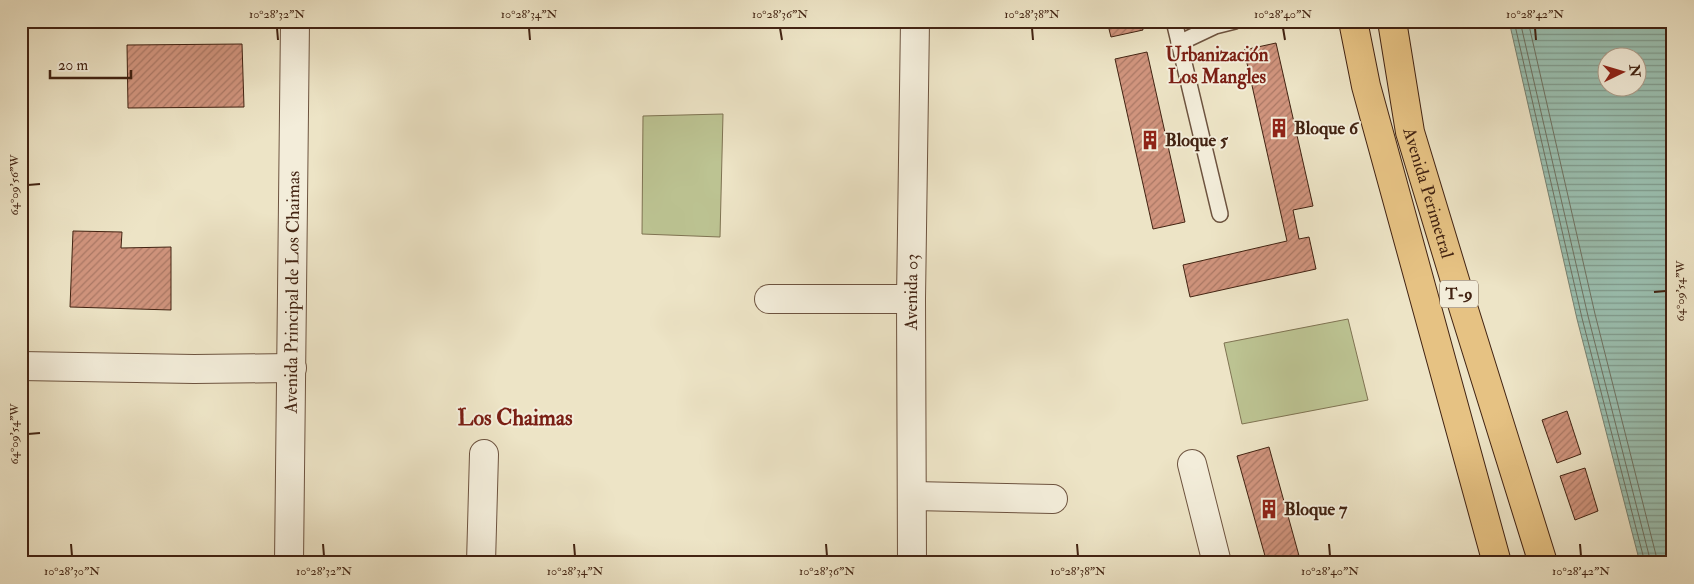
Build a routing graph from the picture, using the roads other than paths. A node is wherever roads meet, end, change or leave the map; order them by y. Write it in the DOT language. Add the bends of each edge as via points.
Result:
graph roads {
  1 [pos="295,21"];
  2 [pos="915,21"];
  3 [pos="1174,21"];
  4 [pos="1235,21"];
  5 [pos="1353,21"];
  6 [pos="1392,21"];
  7 [pos="1178,43"];
  8 [pos="1220,214"];
  9 [pos="769,299"];
  10 [pos="911,299"];
  11 [pos="21,366"];
  12 [pos="292,368"];
  13 [pos="484,454"];
  14 [pos="1192,464"];
  15 [pos="913,496"];
  16 [pos="1053,499"];
  17 [pos="289,563"];
  18 [pos="481,563"];
  19 [pos="912,563"];
  20 [pos="1217,563"];
  21 [pos="1497,563"];
  22 [pos="1543,563"];
  1 -- 12 [label="street, Avenida Principal de Los Chaimas"];
  2 -- 10 [label="street, Avenida 03"];
  3 -- 7 [label="lane"];
  4 -- 7 [label="lane" via="1215,26"];
  5 -- 21 [label="main road, Avenida Perimetral / T-9" via="1366,86"];
  6 -- 22 [label="main road, Avenida Perimetral / T-9" via="1410,132"];
  7 -- 8 [label="lane"];
  9 -- 10 [label="street"];
  10 -- 15 [label="street, Avenida 03"];
  11 -- 12 [label="street"];
  12 -- 17 [label="street, Avenida Principal de Los Chaimas"];
  13 -- 18 [label="street"];
  14 -- 20 [label="street"];
  15 -- 16 [label="street"];
  15 -- 19 [label="street, Avenida 03"];
}
